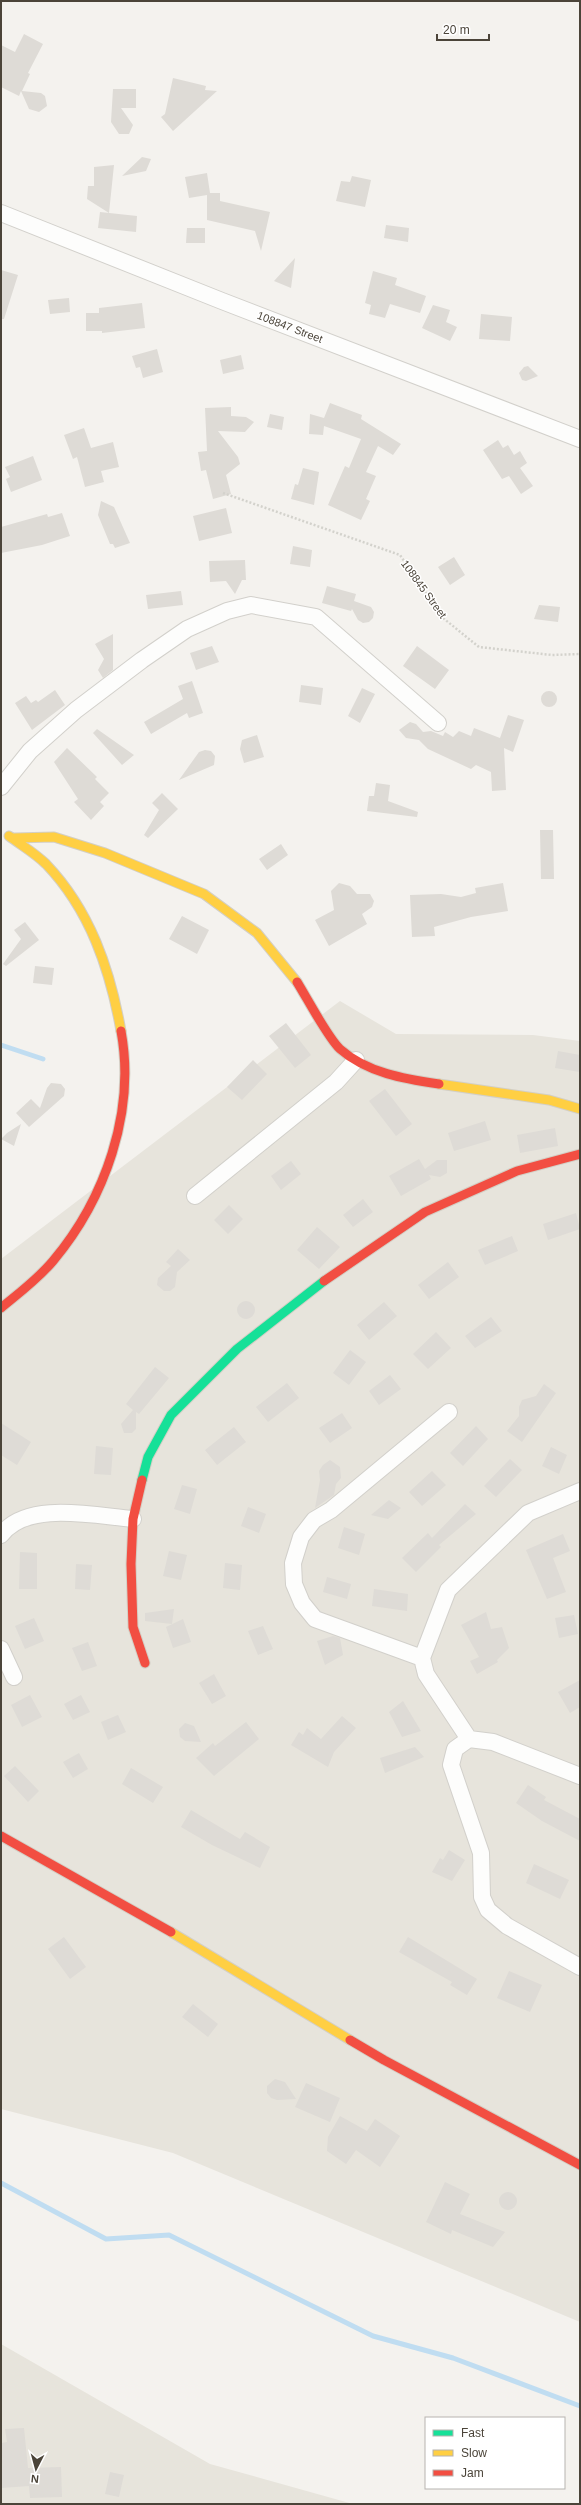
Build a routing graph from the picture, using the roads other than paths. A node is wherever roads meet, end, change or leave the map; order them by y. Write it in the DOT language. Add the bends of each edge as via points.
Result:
graph roads {
  1 [pos="1,213"];
  2 [pos="580,439"];
  3 [pos="438,723"];
  4 [pos="1,787"];
  5 [pos="1,831"];
  6 [pos="14,838"];
  7 [pos="356,1060"];
  8 [pos="580,1109"];
  9 [pos="580,1154"];
  10 [pos="195,1196"];
  11 [pos="1,1308"];
  12 [pos="449,1412"];
  13 [pos="580,1491"];
  14 [pos="133,1519"];
  15 [pos="1,1535"];
  16 [pos="1,1649"];
  17 [pos="422,1658"];
  18 [pos="145,1663"];
  19 [pos="14,1677"];
  20 [pos="468,1739"];
  21 [pos="580,1776"];
  22 [pos="1,1836"];
  23 [pos="580,1967"];
  24 [pos="580,2165"];
  1 -- 2 [label="street, 108847 Street"];
  3 -- 4 [label="street" via="316,617 294,611 251,606 228,611 187,629 142,660 76,710 30,751"];
  5 -- 6 [label="street"];
  6 -- 7 [label="street" via="54,837 105,853 204,894 257,933 290,971 339,1048"];
  6 -- 11 [label="street" via="48,864 82,908 103,955 119,1010 124,1062 121,1118 106,1172 82,1220 52,1262"];
  7 -- 8 [label="street" via="397,1078 549,1100"];
  7 -- 10 [label="street" via="336,1082"];
  9 -- 14 [label="street" via="517,1171 424,1212 324,1281 237,1349 171,1415 148,1457"];
  12 -- 17 [label="street" via="331,1510 314,1520 301,1537 293,1563 294,1584 302,1603 315,1619"];
  13 -- 17 [label="street" via="528,1513 448,1590"];
  14 -- 15 [label="street" via="46,1513 20,1518"];
  14 -- 18 [label="street" via="133,1627"];
  16 -- 19 [label="street"];
  17 -- 20 [label="street" via="426,1674"];
  20 -- 21 [label="street" via="493,1742"];
  20 -- 23 [label="street" via="455,1749 451,1765 481,1853 482,1897 488,1910 506,1926"];
  22 -- 24 [label="street" via="193,1944 384,2060"];
}
